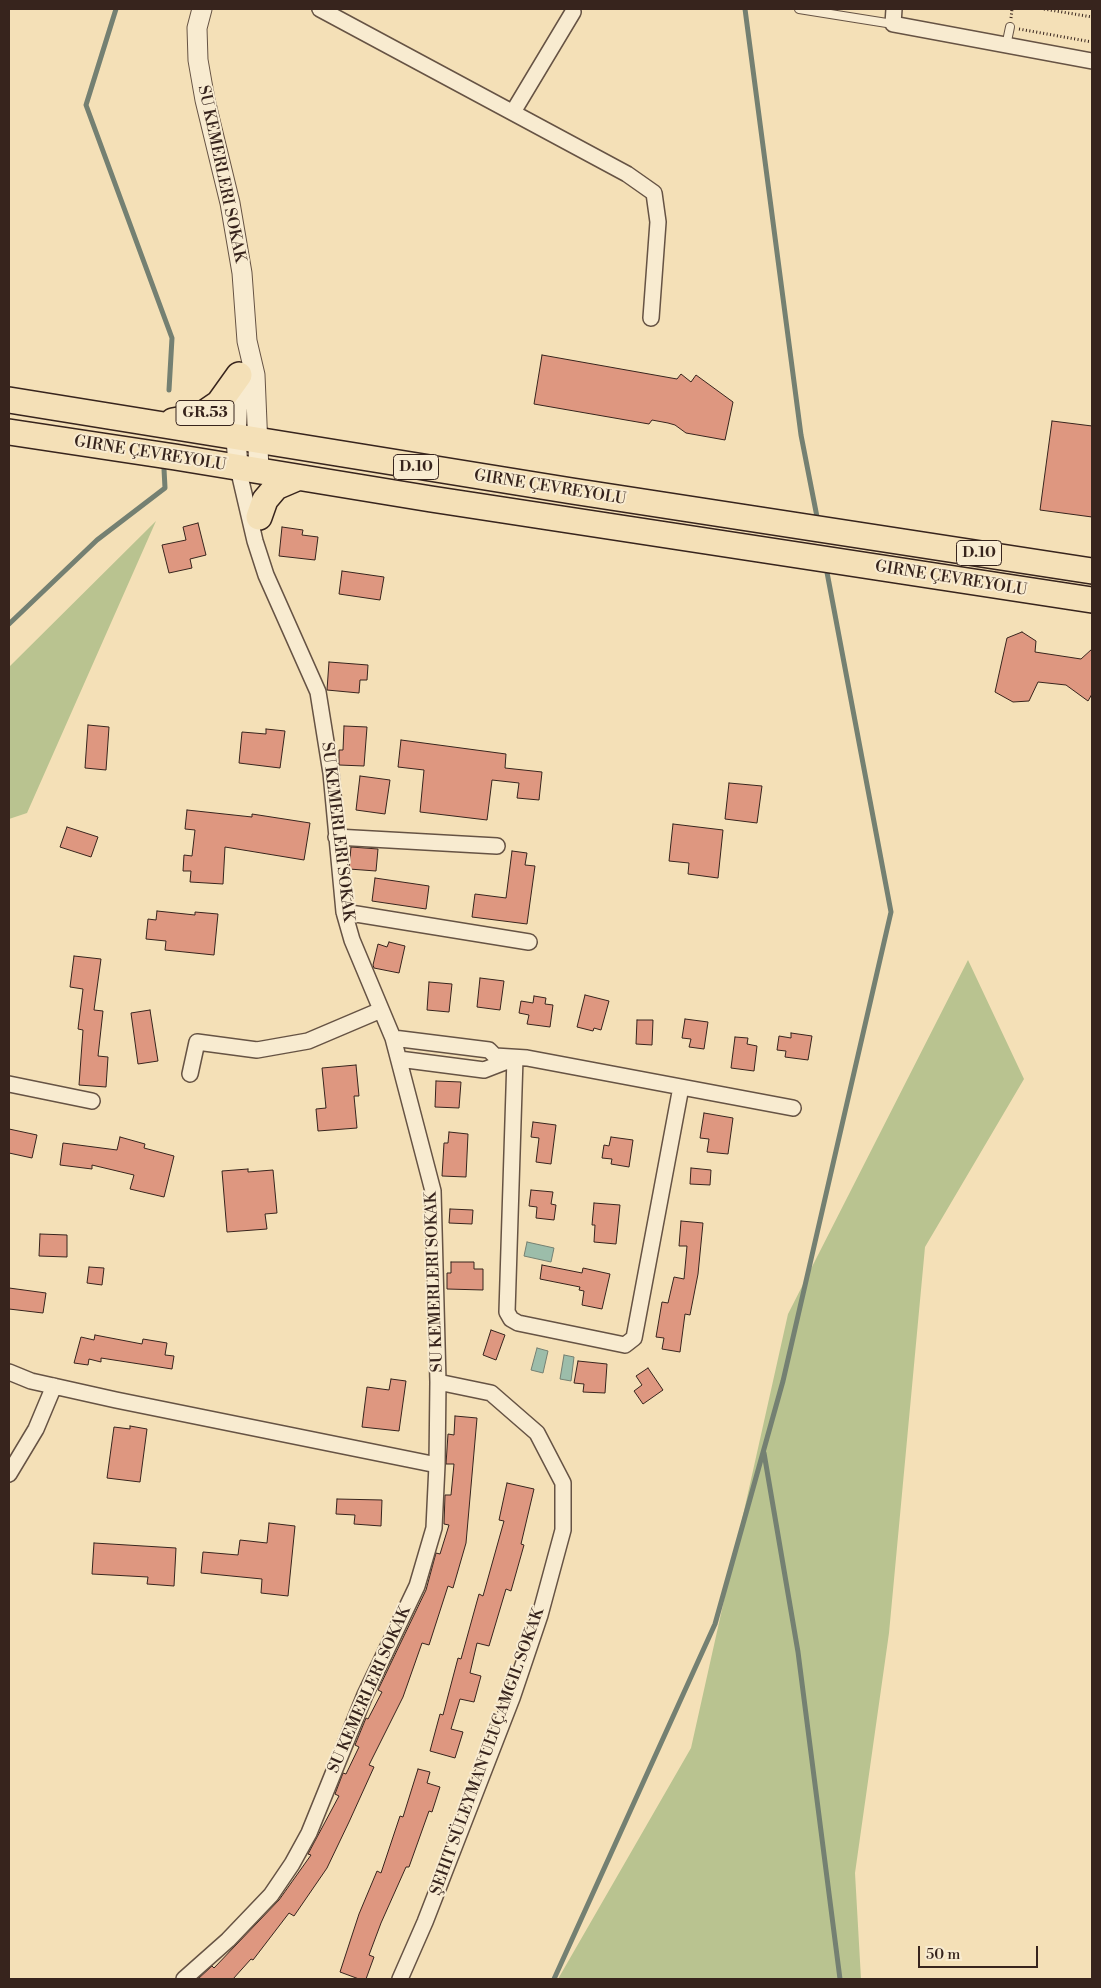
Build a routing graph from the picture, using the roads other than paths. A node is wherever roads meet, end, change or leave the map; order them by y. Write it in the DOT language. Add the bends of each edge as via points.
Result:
graph roads {
  1 [pos="202,9"];
  2 [pos="320,9"];
  3 [pos="799,9"];
  4 [pos="573,12"];
  5 [pos="894,16"];
  6 [pos="1010,27"];
  7 [pos="1006,46"];
  8 [pos="1092,61"];
  9 [pos="513,112"];
  10 [pos="651,318"];
  11 [pos="247,341"];
  12 [pos="239,375"];
  13 [pos="9,400"];
  14 [pos="155,424"];
  15 [pos="9,432"];
  16 [pos="248,440"];
  17 [pos="249,470"];
  18 [pos="298,478"];
  19 [pos="257,529"];
  20 [pos="1092,571"];
  21 [pos="1092,600"];
  22 [pos="336,837"];
  23 [pos="497,846"];
  24 [pos="344,912"];
  25 [pos="529,942"];
  26 [pos="382,1010"];
  27 [pos="393,1038"];
  28 [pos="515,1058"];
  29 [pos="398,1059"];
  30 [pos="190,1074"];
  31 [pos="9,1084"];
  32 [pos="681,1087"];
  33 [pos="92,1101"];
  34 [pos="793,1108"];
  35 [pos="9,1358"];
  36 [pos="12,1373"];
  37 [pos="438,1382"];
  38 [pos="54,1386"];
  39 [pos="437,1465"];
  40 [pos="9,1474"];
  41 [pos="184,1979"];
  42 [pos="400,1979"];
  1 -- 11 [label="street, SU KEMERLERI SOKAK / GR.53" via="197,28 198,60 230,203 242,273"];
  2 -- 9 [label="street"];
  3 -- 5 [label="lane"];
  4 -- 9 [label="street"];
  5 -- 7 [label="street"];
  6 -- 7 [label="lane"];
  7 -- 8 [label="street"];
  9 -- 10 [label="street" via="627,174 654,193 658,222"];
  11 -- 12 [label="street, GR.53"];
  11 -- 16 [label="street, GR.53" via="256,375"];
  12 -- 14 [label="highway, GR.53" via="219,403 200,416"];
  12 -- 16 [label="street, GR.53"];
  13 -- 14 [label="highway, GIRNE ÇEVREYOLU / D.10"];
  14 -- 16 [label="highway, GIRNE ÇEVREYOLU / D.10"];
  15 -- 17 [label="highway, GIRNE ÇEVREYOLU / D.10"];
  16 -- 17 [label="street"];
  16 -- 20 [label="highway, GIRNE ÇEVREYOLU / D.10"];
  17 -- 18 [label="highway, GIRNE ÇEVREYOLU / D.10"];
  17 -- 19 [label="street"];
  17 -- 19 [label="street"];
  18 -- 19 [label="highway" via="276,487 265,500"];
  18 -- 21 [label="highway, GIRNE ÇEVREYOLU / D.10"];
  19 -- 22 [label="street, SU KEMERLERI SOKAK" via="266,575 318,692 331,773"];
  22 -- 23 [label="street"];
  22 -- 24 [label="street, SU KEMERLERI SOKAK"];
  24 -- 25 [label="street"];
  24 -- 26 [label="street, SU KEMERLERI SOKAK" via="352,940"];
  26 -- 27 [label="street, SU KEMERLERI SOKAK"];
  26 -- 30 [label="street" via="308,1041 257,1050 197,1042"];
  27 -- 28 [label="street" via="489,1050 495,1056"];
  27 -- 29 [label="street, SU KEMERLERI SOKAK"];
  28 -- 29 [label="street" via="484,1070"];
  28 -- 32 [label="street"];
  28 -- 32 [label="street" via="507,1312 518,1323 625,1345 634,1338"];
  29 -- 37 [label="street, SU KEMERLERI SOKAK" via="433,1191"];
  31 -- 33 [label="street"];
  32 -- 34 [label="street"];
  35 -- 36 [label="street"];
  36 -- 38 [label="street"];
  37 -- 39 [label="street, SU KEMERLERI SOKAK"];
  37 -- 42 [label="street, ŞEHIT SÜLEYMAN ULUÇAMGIL SOKAK" via="491,1393 537,1433 564,1483 563,1530 540,1615 512,1698 426,1922"];
  38 -- 39 [label="street"];
  38 -- 40 [label="street" via="36,1429"];
  39 -- 41 [label="street, SU KEMERLERI SOKAK" via="434,1528 416,1586 365,1695 309,1833 271,1895 228,1940"];
}
